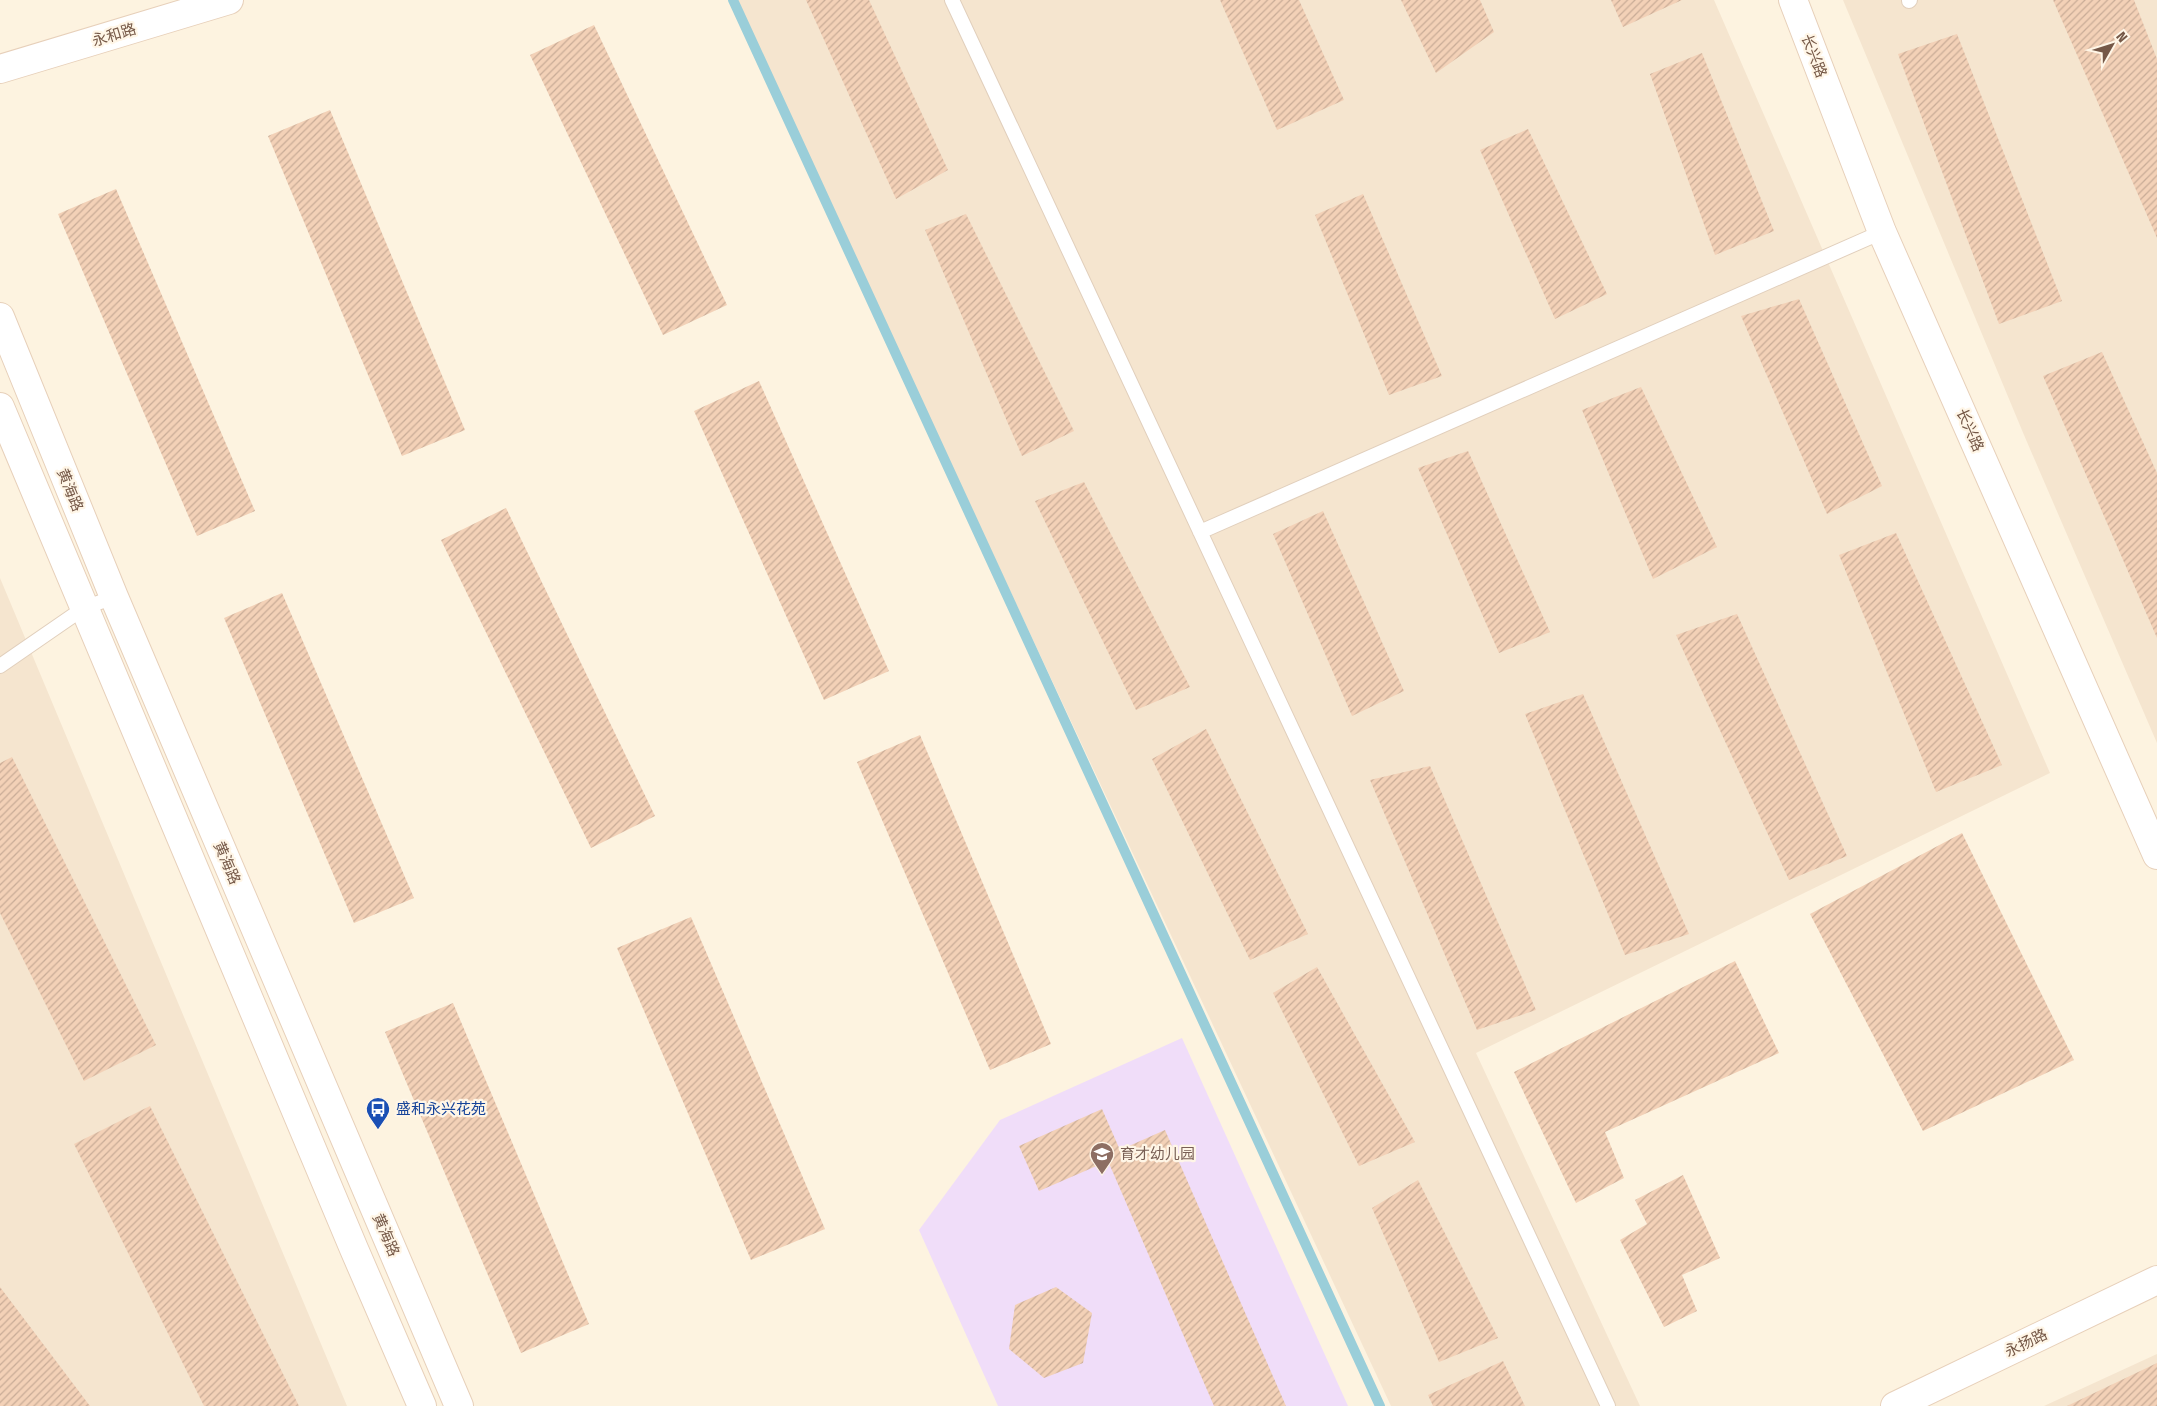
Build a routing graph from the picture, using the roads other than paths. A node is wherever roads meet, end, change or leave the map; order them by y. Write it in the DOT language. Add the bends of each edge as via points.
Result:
graph roads {
  1 [pos="229,0"];
  2 [pos="952,0"];
  3 [pos="1793,0"];
  4 [pos="0,69"];
  5 [pos="1882,232"];
  6 [pos="0,317"];
  7 [pos="0,406"];
  8 [pos="1200,532"];
  9 [pos="114,597"];
  10 [pos="84,608"];
  11 [pos="0,666"];
  12 [pos="2157,855"];
  13 [pos="2157,1280"];
  14 [pos="422,1406"];
  15 [pos="459,1406"];
  16 [pos="1608,1406"];
  17 [pos="1895,1406"];
  1 -- 4 [label="main road, 永和路"];
  2 -- 8 [label="lane"];
  3 -- 5 [label="main road, 长兴路"];
  5 -- 8 [label="lane"];
  5 -- 12 [label="main road, 长兴路"];
  6 -- 9 [label="main road, 黄海路"];
  7 -- 10 [label="main road"];
  8 -- 16 [label="lane"];
  9 -- 10 [label="lane"];
  9 -- 15 [label="main road, 黄海路"];
  10 -- 11 [label="lane"];
  10 -- 14 [label="main road"];
  13 -- 17 [label="main road, 永扬路"];
}
